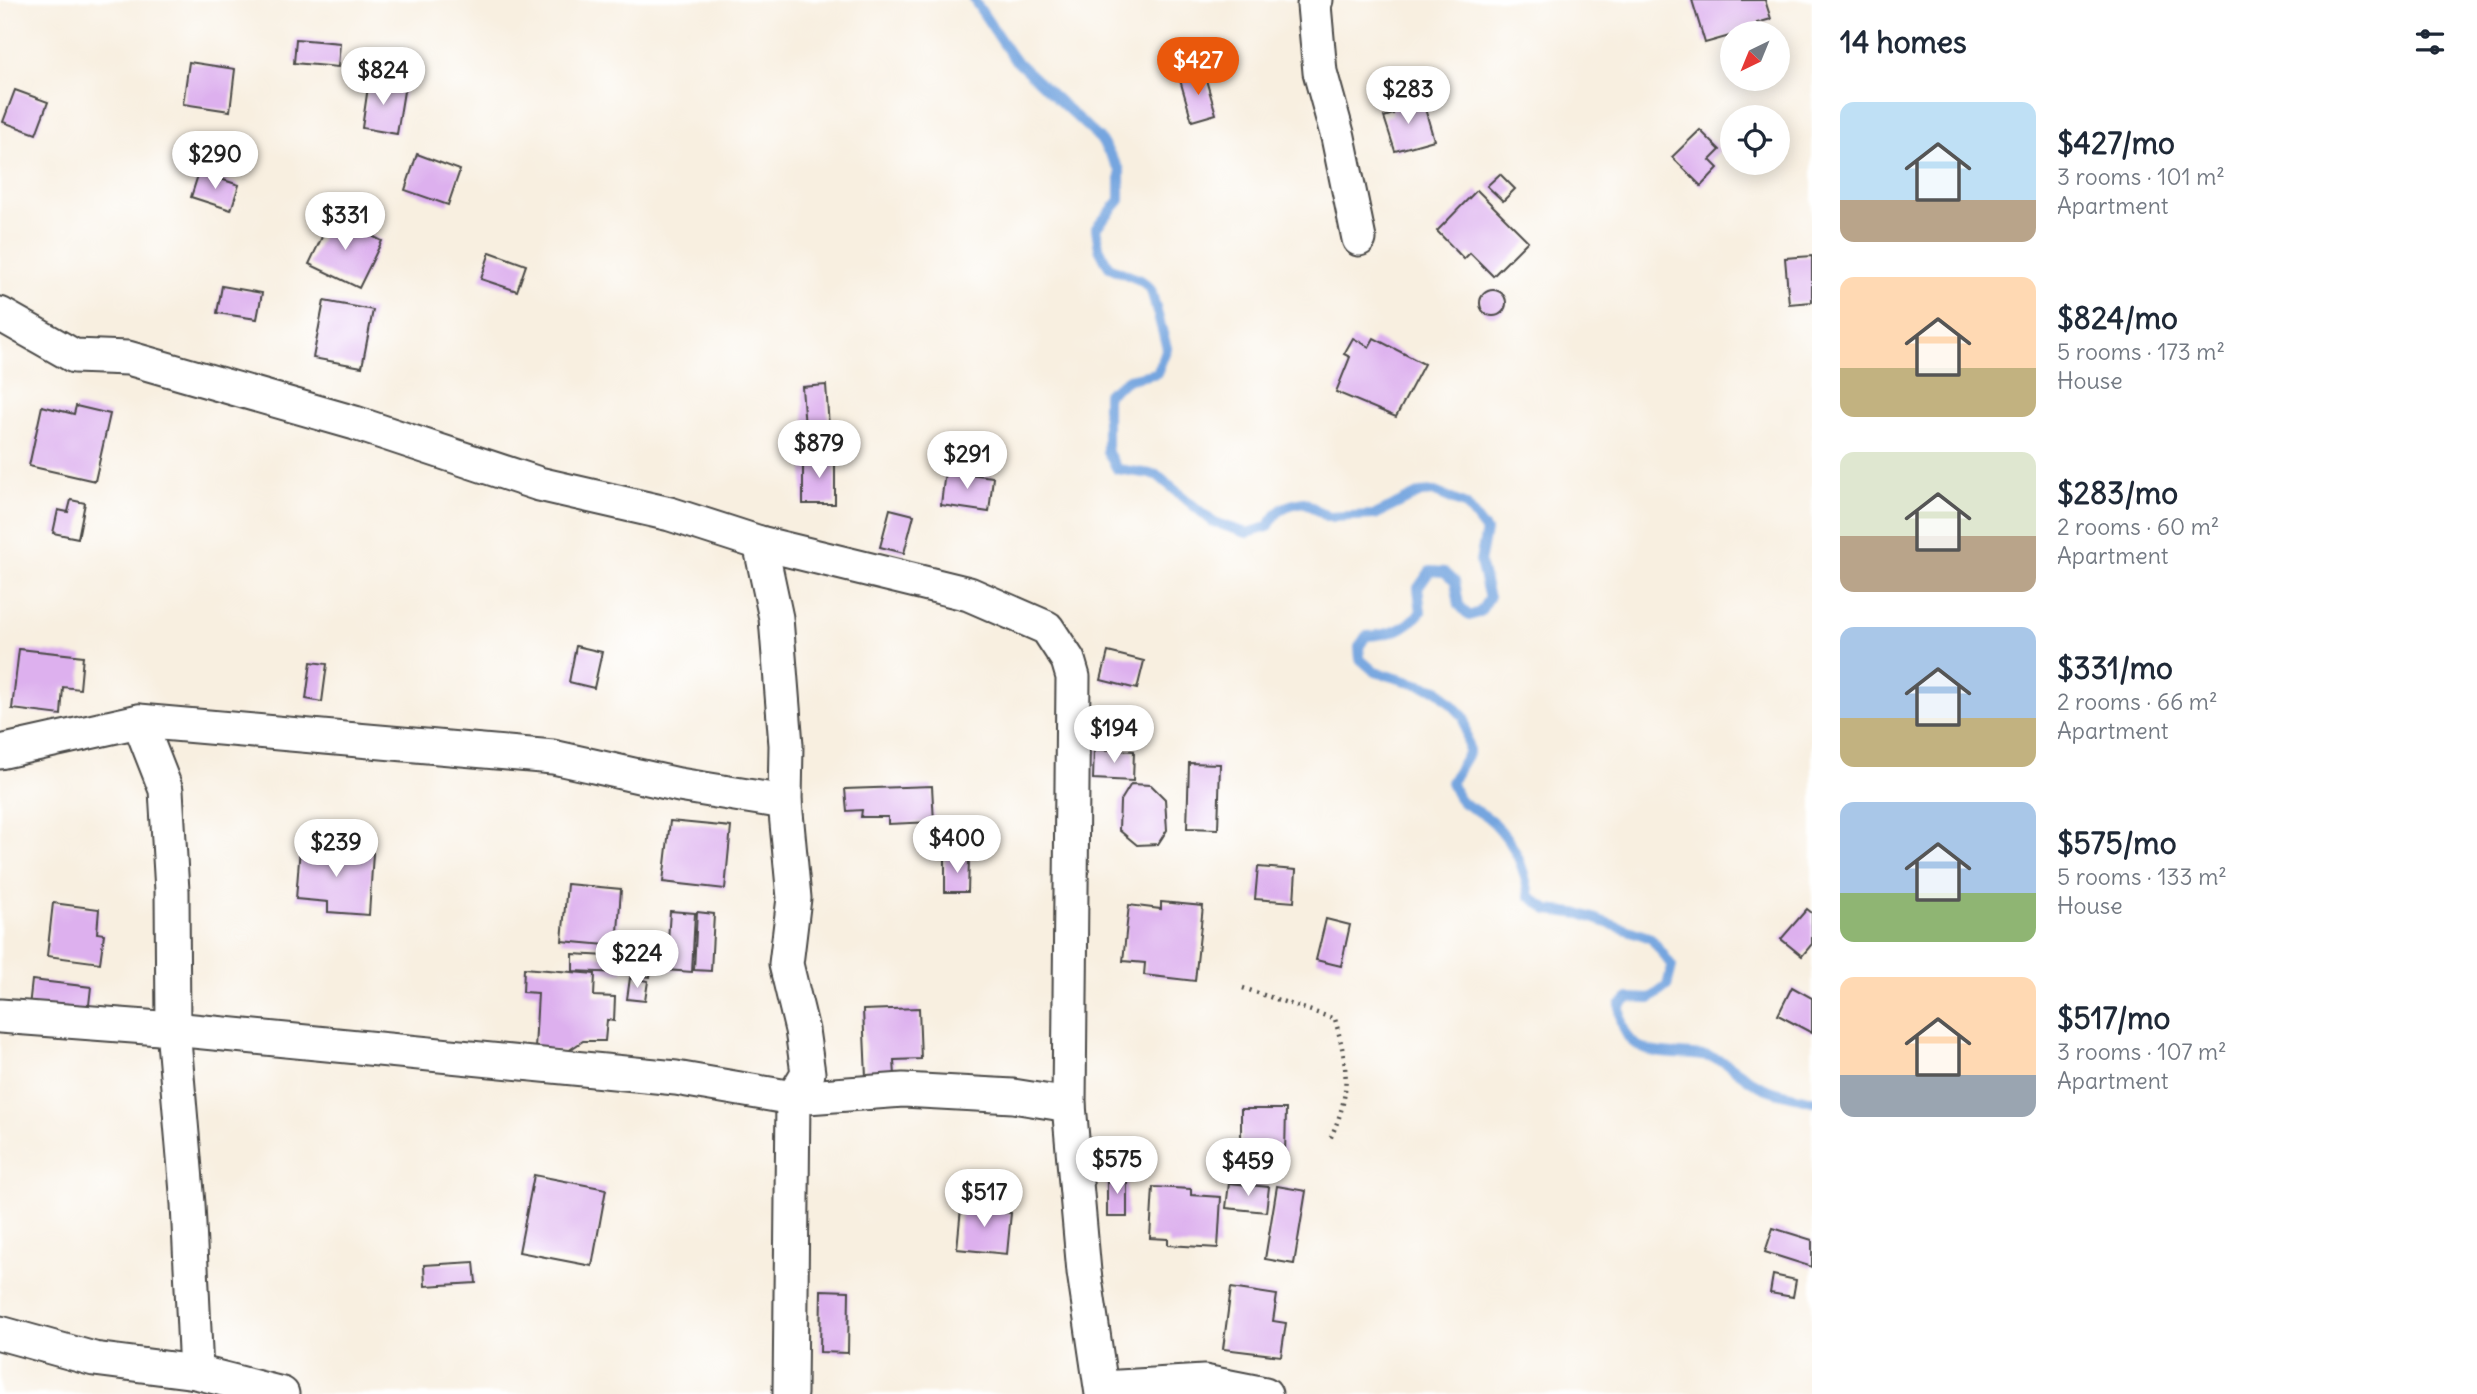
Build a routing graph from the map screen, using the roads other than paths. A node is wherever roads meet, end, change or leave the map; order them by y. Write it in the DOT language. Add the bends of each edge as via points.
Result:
graph roads {
  1 [pos="1316,0"];
  2 [pos="1359,239"];
  3 [pos="0,314"];
  4 [pos="760,543"];
  5 [pos="139,721"];
  6 [pos="0,752"];
  7 [pos="785,802"];
  8 [pos="0,1016"];
  9 [pos="173,1029"];
  10 [pos="793,1098"];
  11 [pos="1069,1105"];
  12 [pos="0,1333"];
  13 [pos="196,1372"];
  14 [pos="1102,1391"];
  15 [pos="282,1394"];
  16 [pos="790,1394"];
  17 [pos="1265,1394"];
  1 -- 2 [label="street" via="1320,72"];
  3 -- 4 [label="street" via="74,356 128,358 355,423 539,484 670,514"];
  4 -- 7 [label="street" via="776,618 786,745"];
  4 -- 11 [label="street" via="969,594 1047,628 1068,660 1073,677"];
  5 -- 6 [label="street"];
  5 -- 7 [label="street" via="554,757 679,785"];
  5 -- 9 [label="street" via="166,790"];
  7 -- 10 [label="street" via="794,898 786,964 807,1073"];
  8 -- 9 [label="street"];
  9 -- 10 [label="street" via="676,1078"];
  9 -- 13 [label="street"];
  10 -- 11 [label="street" via="903,1090 1013,1096"];
  10 -- 16 [label="street"];
  11 -- 14 [label="street" via="1084,1272"];
  12 -- 13 [label="street" via="93,1359"];
  13 -- 15 [label="street"];
  14 -- 17 [label="street" via="1204,1382"];
}
